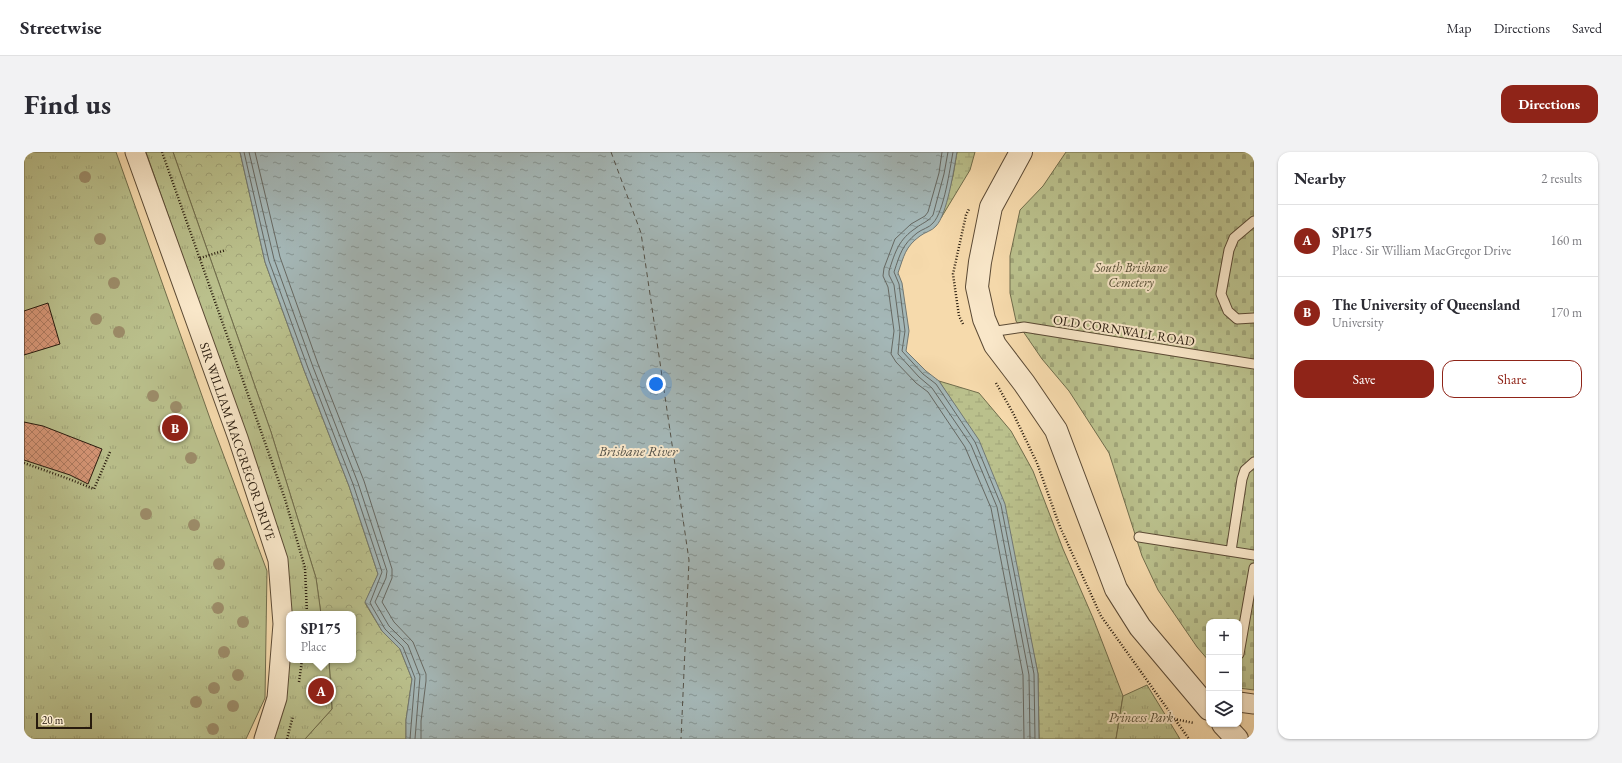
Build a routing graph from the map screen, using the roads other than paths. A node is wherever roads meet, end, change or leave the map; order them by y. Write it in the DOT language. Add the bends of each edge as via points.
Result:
graph roads {
  1 [pos="135,152"];
  2 [pos="1020,152"];
  3 [pos="1254,221"];
  4 [pos="1254,318"];
  5 [pos="990,332"];
  6 [pos="1254,364"];
  7 [pos="1254,462"];
  8 [pos="1139,537"];
  9 [pos="1231,551"];
  10 [pos="1254,555"];
  11 [pos="1254,568"];
  12 [pos="1242,637"];
  13 [pos="1242,702"];
  14 [pos="1254,704"];
  15 [pos="1205,710"];
  16 [pos="1226,727"];
  17 [pos="264,739"];
  18 [pos="1237,739"];
  1 -- 17 [label="street, SIR WILLIAM MACGREGOR DRIVE" via="238,438 278,560 283,624 277,698"];
  2 -- 5 [label="street" via="992,207 980,262 978,287 984,319"];
  3 -- 4 [label="lane" via="1234,238 1229,250 1221,294 1228,311 1237,319"];
  5 -- 6 [label="lane, OLD CORNWALL ROAD" via="1024,327"];
  5 -- 15 [label="street" via="995,345 1056,430 1116,589 1140,627"];
  7 -- 9 [label="lane" via="1245,470 1242,479"];
  8 -- 9 [label="lane"];
  9 -- 10 [label="lane"];
  11 -- 12 [label="lane"];
  13 -- 14 [label="street"];
  16 -- 18 [label="street"];
}
